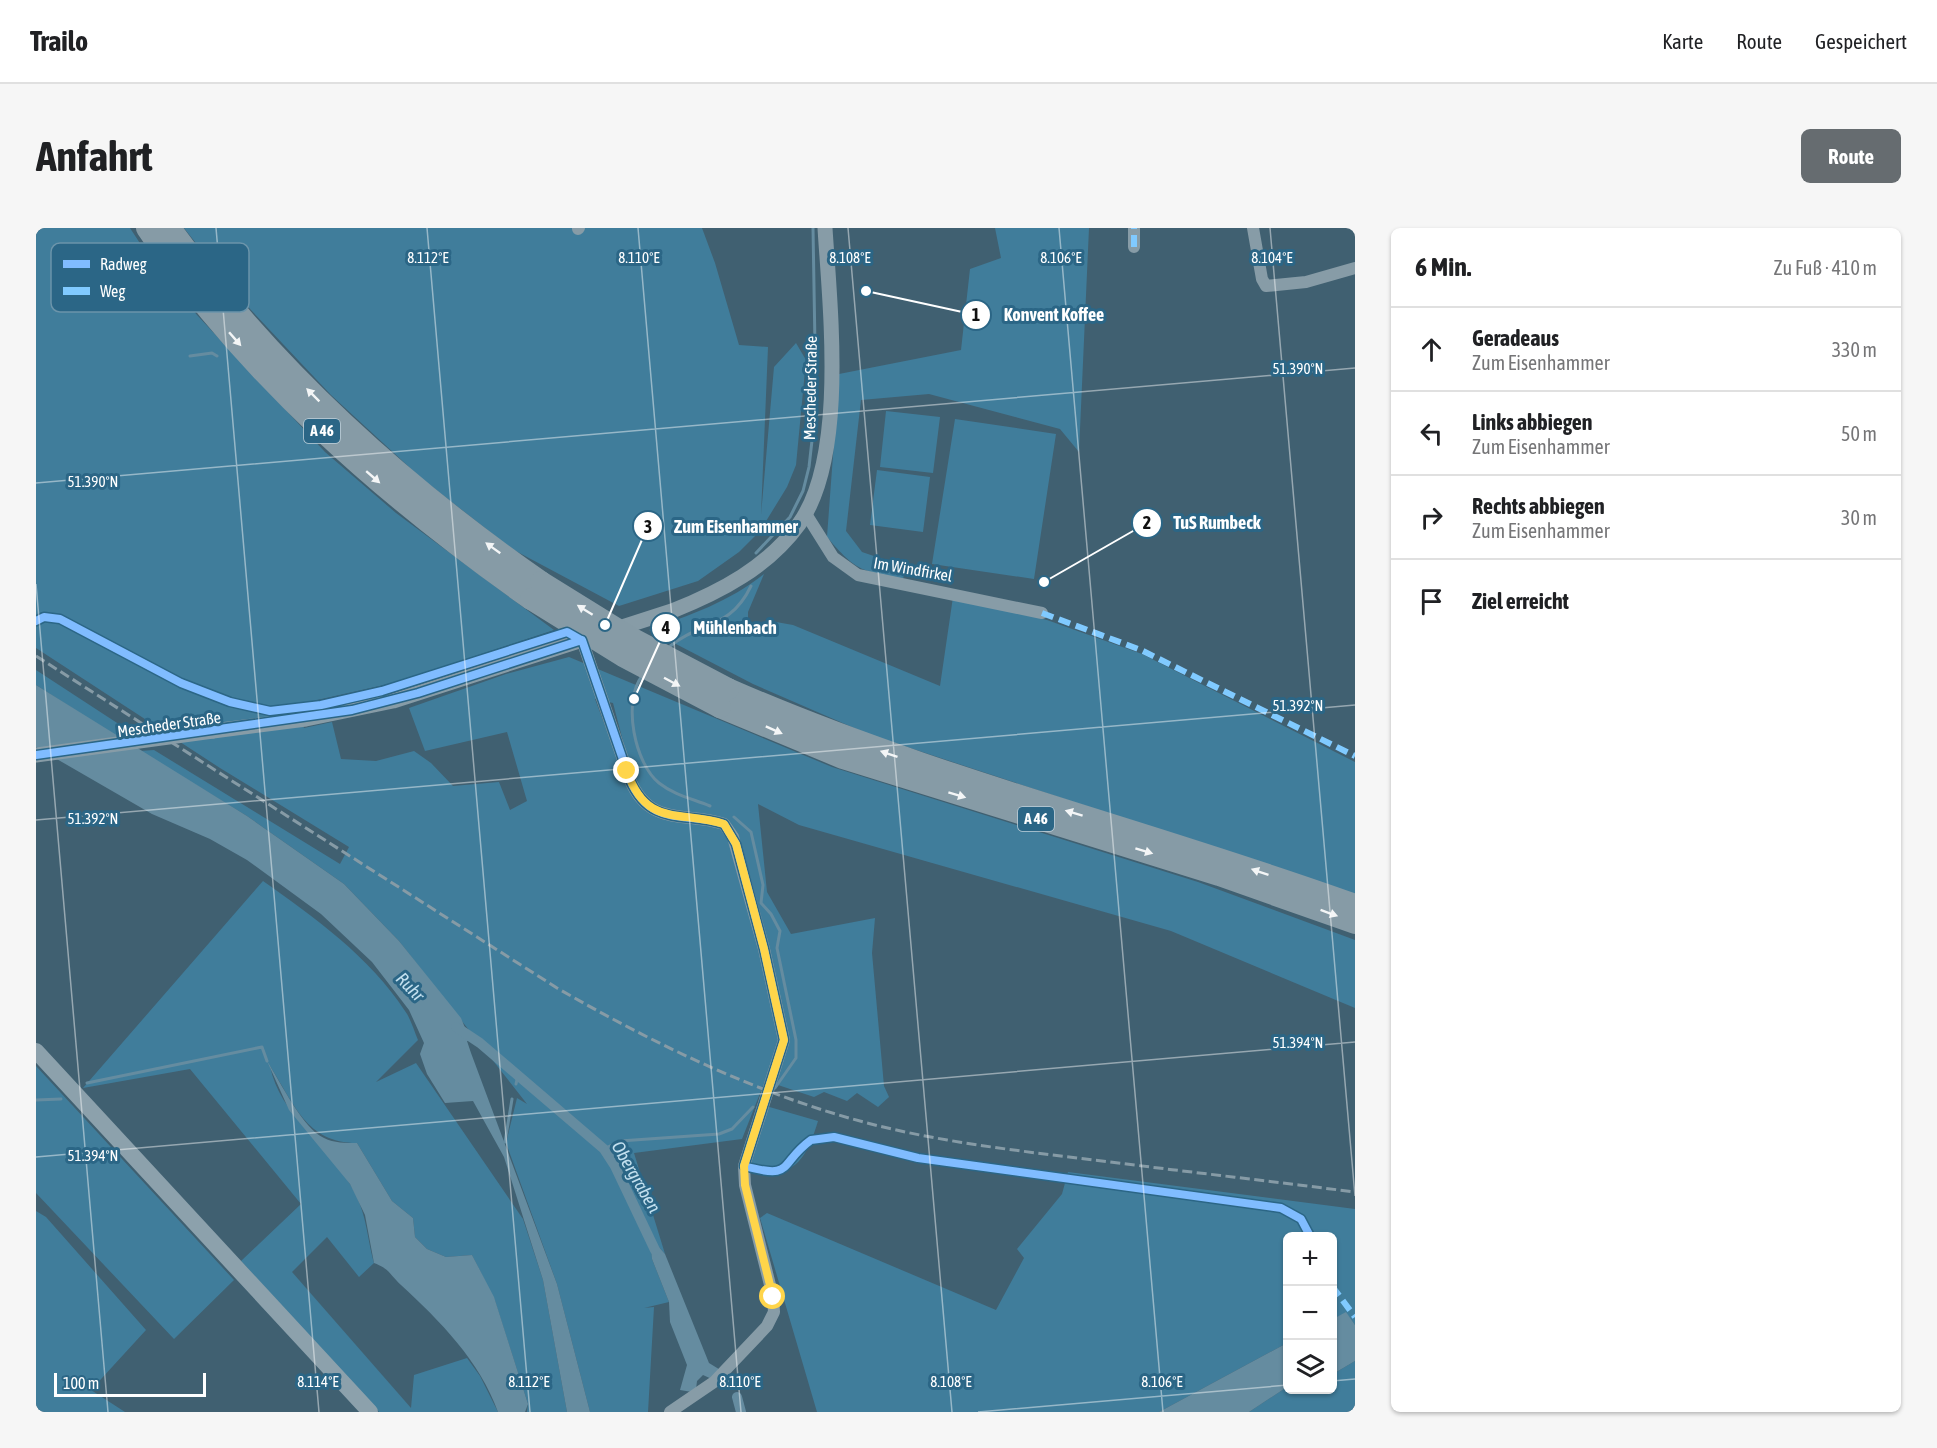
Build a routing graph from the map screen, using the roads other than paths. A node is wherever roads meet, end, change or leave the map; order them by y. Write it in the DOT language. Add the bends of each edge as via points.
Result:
graph roads {
  1 [pos="147,228"];
  2 [pos="170,228"];
  3 [pos="825,228"];
  4 [pos="1134,228"];
  5 [pos="1253,228"];
  6 [pos="158,243"];
  7 [pos="182,243"];
  8 [pos="1134,247"];
  9 [pos="1355,268"];
  10 [pos="211,312"];
  11 [pos="237,312"];
  12 [pos="806,514"];
  13 [pos="536,590"];
  14 [pos="1042,614"];
  15 [pos="582,640"];
  16 [pos="724,698"];
  17 [pos="36,755"];
  18 [pos="1355,905"];
  19 [pos="1355,923"];
  20 [pos="36,1051"];
  21 [pos="370,1412"];
  22 [pos="670,1412"];
  1 -- 6 [label="highway, A 46, one-way"];
  7 -- 2 [label="highway, A 46, one-way"];
  3 -- 12 [label="street, Mescheder Straße" via="831,373 828,439 822,475"];
  4 -- 8 [label="street"];
  5 -- 9 [label="street" via="1262,282 1266,286 1306,282"];
  10 -- 13 [label="highway, A 46, one-way" via="320,429 402,503"];
  13 -- 11 [label="highway, A 46, one-way" via="333,414"];
  12 -- 14 [label="street, Im Windfirkel" via="833,557 858,575"];
  12 -- 15 [label="street, Mescheder Straße" via="774,552 726,586 672,611"];
  13 -- 16 [label="highway, A 46, bridge" via="633,639"];
  15 -- 17 [label="street, Mescheder Straße, bridge" via="372,706"];
  15 -- 22 [label="street" via="639,796 662,814 724,824 733,837 783,1033 782,1052 744,1166 774,1312 767,1326 714,1382"];
  18 -- 16 [label="highway, A 46, one-way"];
  16 -- 19 [label="highway, A 46, one-way" via="853,761 1219,875"];
  20 -- 21 [label="main road"];
}
